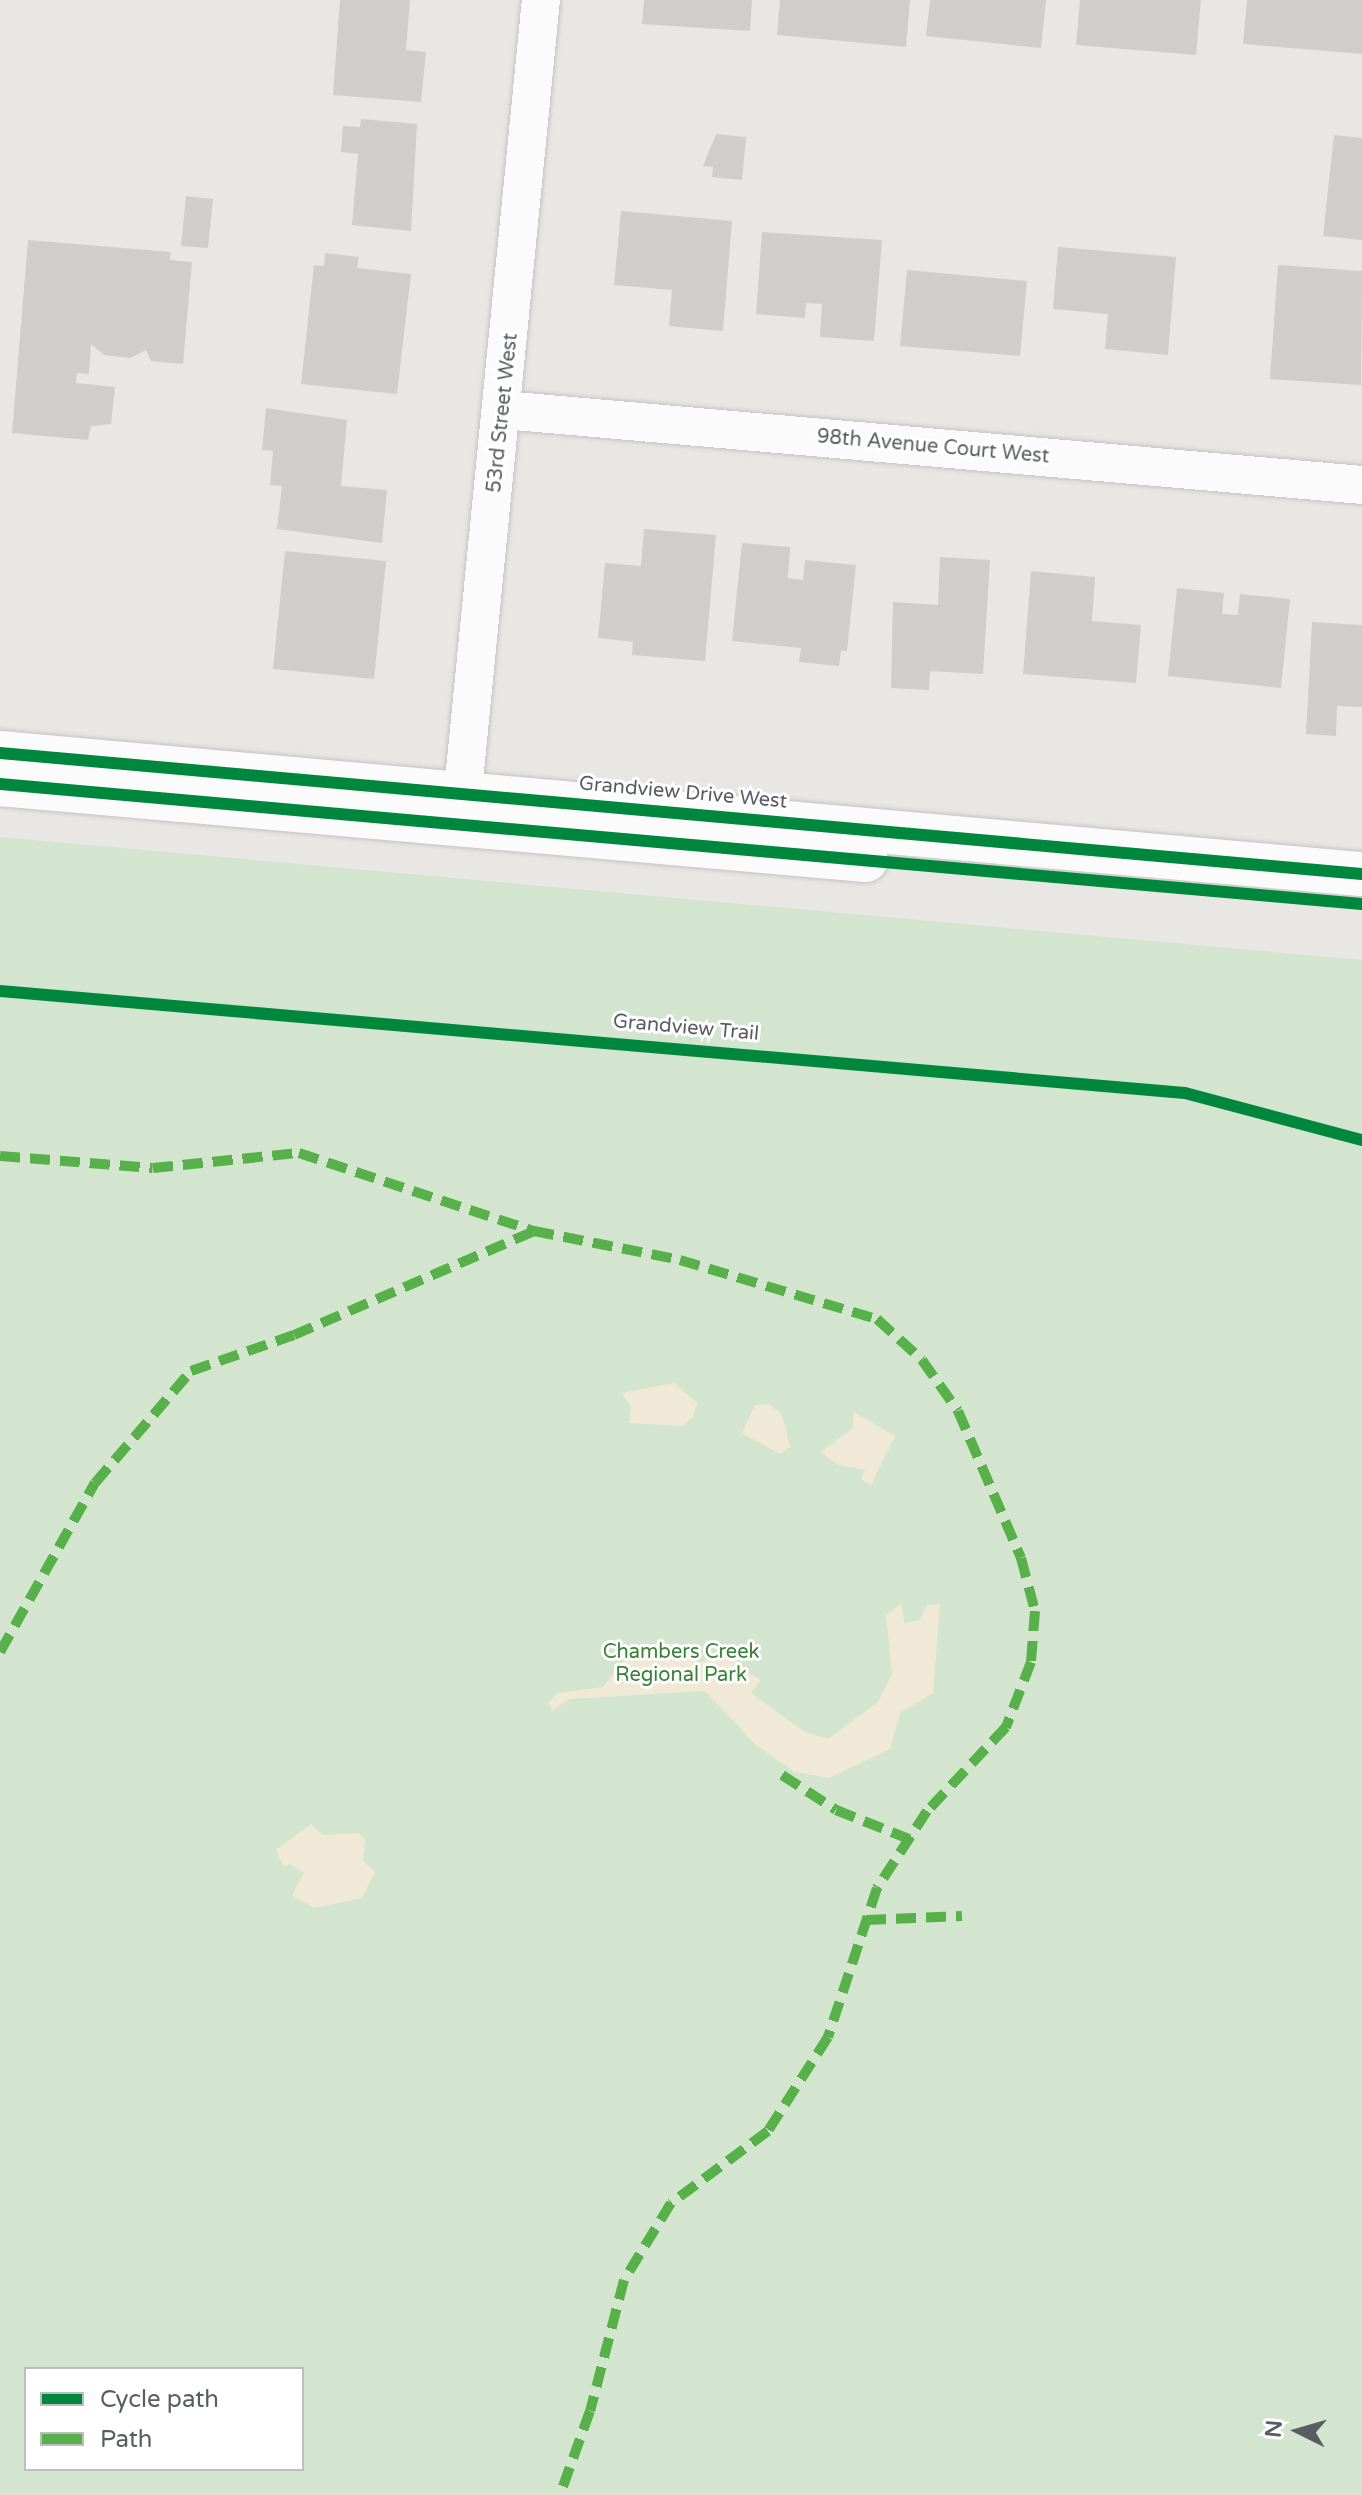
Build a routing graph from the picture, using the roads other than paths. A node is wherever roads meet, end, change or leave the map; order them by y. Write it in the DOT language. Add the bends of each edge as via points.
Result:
graph roads {
  1 [pos="541,0"];
  2 [pos="503,410"];
  3 [pos="1362,485"];
  4 [pos="0,753"];
  5 [pos="0,784"];
  6 [pos="462,809"];
  7 [pos="1362,874"];
  8 [pos="1362,904"];
  1 -- 2 [label="street, 53rd Street West"];
  2 -- 3 [label="street, 98th Avenue Court West"];
  2 -- 6 [label="street, 53rd Street West"];
  4 -- 6 [label="street, Grandview Drive West"];
  5 -- 6 [label="street, Grandview Drive West"];
  6 -- 7 [label="street, Grandview Drive West"];
  6 -- 8 [label="street, Grandview Drive West"];
}
